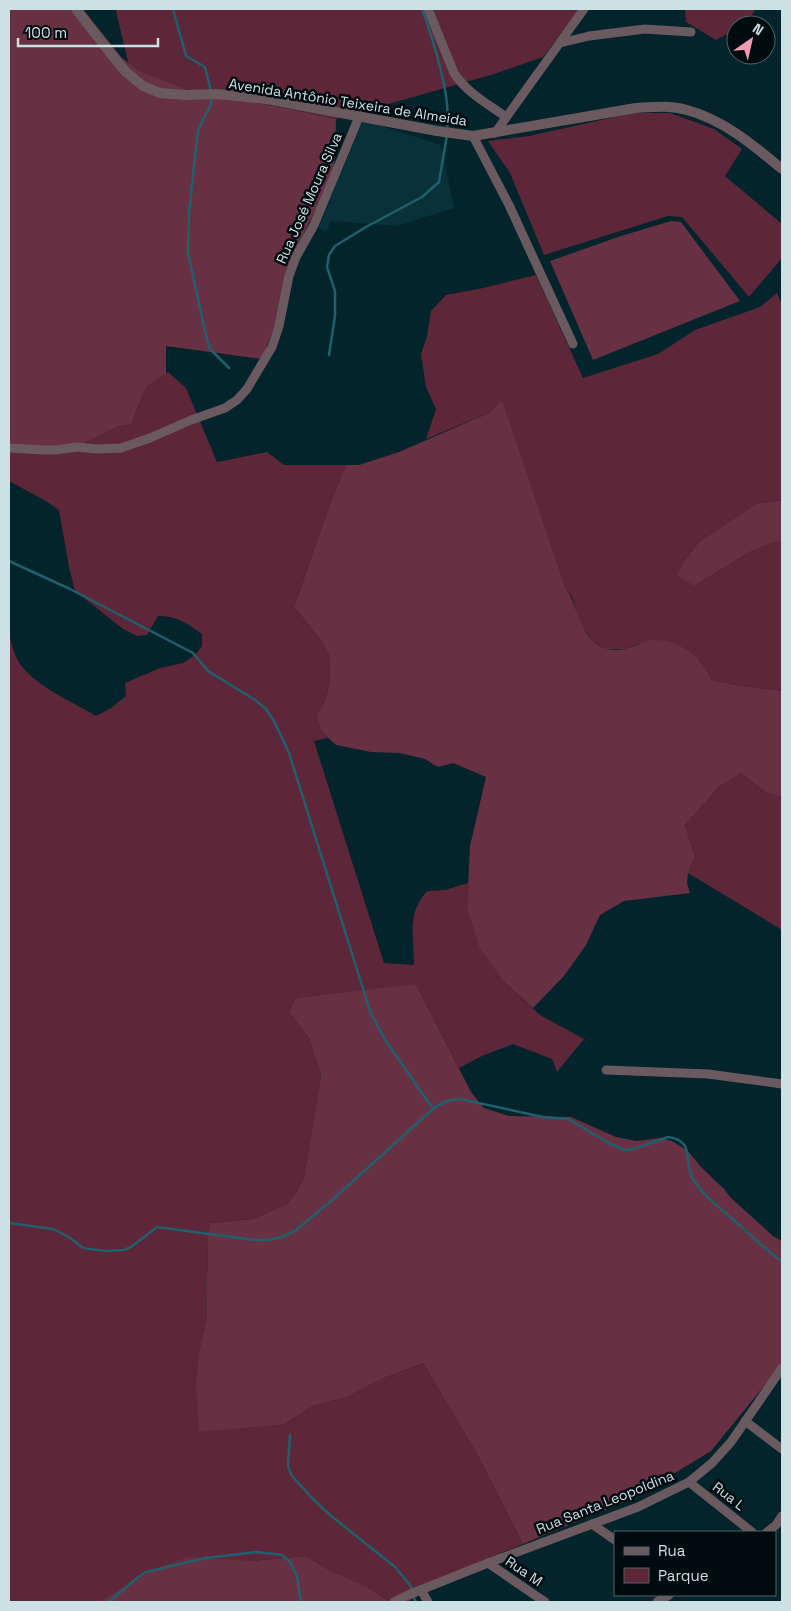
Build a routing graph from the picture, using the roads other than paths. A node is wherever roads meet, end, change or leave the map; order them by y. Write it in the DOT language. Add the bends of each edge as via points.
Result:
graph roads {
  1 [pos="76,9"];
  2 [pos="428,9"];
  3 [pos="584,9"];
  4 [pos="691,32"];
  5 [pos="560,43"];
  6 [pos="359,117"];
  7 [pos="506,117"];
  8 [pos="495,133"];
  9 [pos="473,136"];
  10 [pos="782,169"];
  11 [pos="573,344"];
  12 [pos="9,448"];
  13 [pos="606,1070"];
  14 [pos="782,1084"];
  15 [pos="782,1368"];
  16 [pos="745,1421"];
  17 [pos="782,1449"];
  18 [pos="689,1482"];
  19 [pos="782,1516"];
  20 [pos="592,1524"];
  21 [pos="751,1531"];
  22 [pos="768,1531"];
  23 [pos="614,1539"];
  24 [pos="488,1563"];
  25 [pos="421,1590"];
  26 [pos="394,1602"];
  27 [pos="428,1602"];
  28 [pos="545,1602"];
  1 -- 6 [label="street, Avenida Antônio Teixeira de Almeida" via="126,72 143,86 160,93 267,99"];
  2 -- 7 [label="street" via="460,82"];
  3 -- 5 [label="street"];
  4 -- 5 [label="street" via="645,29"];
  5 -- 7 [label="street"];
  6 -- 9 [label="street, Avenida Antônio Teixeira de Almeida"];
  6 -- 12 [label="street, Rua José Moura Silva" via="314,225 296,257 272,347 237,400 225,408 121,448"];
  7 -- 8 [label="street"];
  8 -- 9 [label="street, Avenida Antônio Teixeira de Almeida"];
  8 -- 10 [label="street, Avenida Antônio Teixeira de Almeida" via="660,106 686,110 713,120 739,135"];
  9 -- 11 [label="street" via="509,205"];
  13 -- 14 [label="street" via="708,1074"];
  15 -- 16 [label="street, Rua Santa Leopoldina"];
  16 -- 17 [label="street"];
  16 -- 18 [label="street, Rua Santa Leopoldina" via="712,1463"];
  18 -- 20 [label="street, Rua Santa Leopoldina"];
  18 -- 21 [label="street, Rua L"];
  19 -- 22 [label="street"];
  20 -- 23 [label="street"];
  20 -- 24 [label="street, Rua Santa Leopoldina"];
  24 -- 25 [label="street, Rua Santa Leopoldina"];
  24 -- 28 [label="street, Rua M"];
  25 -- 26 [label="street, Rua Santa Leopoldina"];
  25 -- 27 [label="street"];
}
